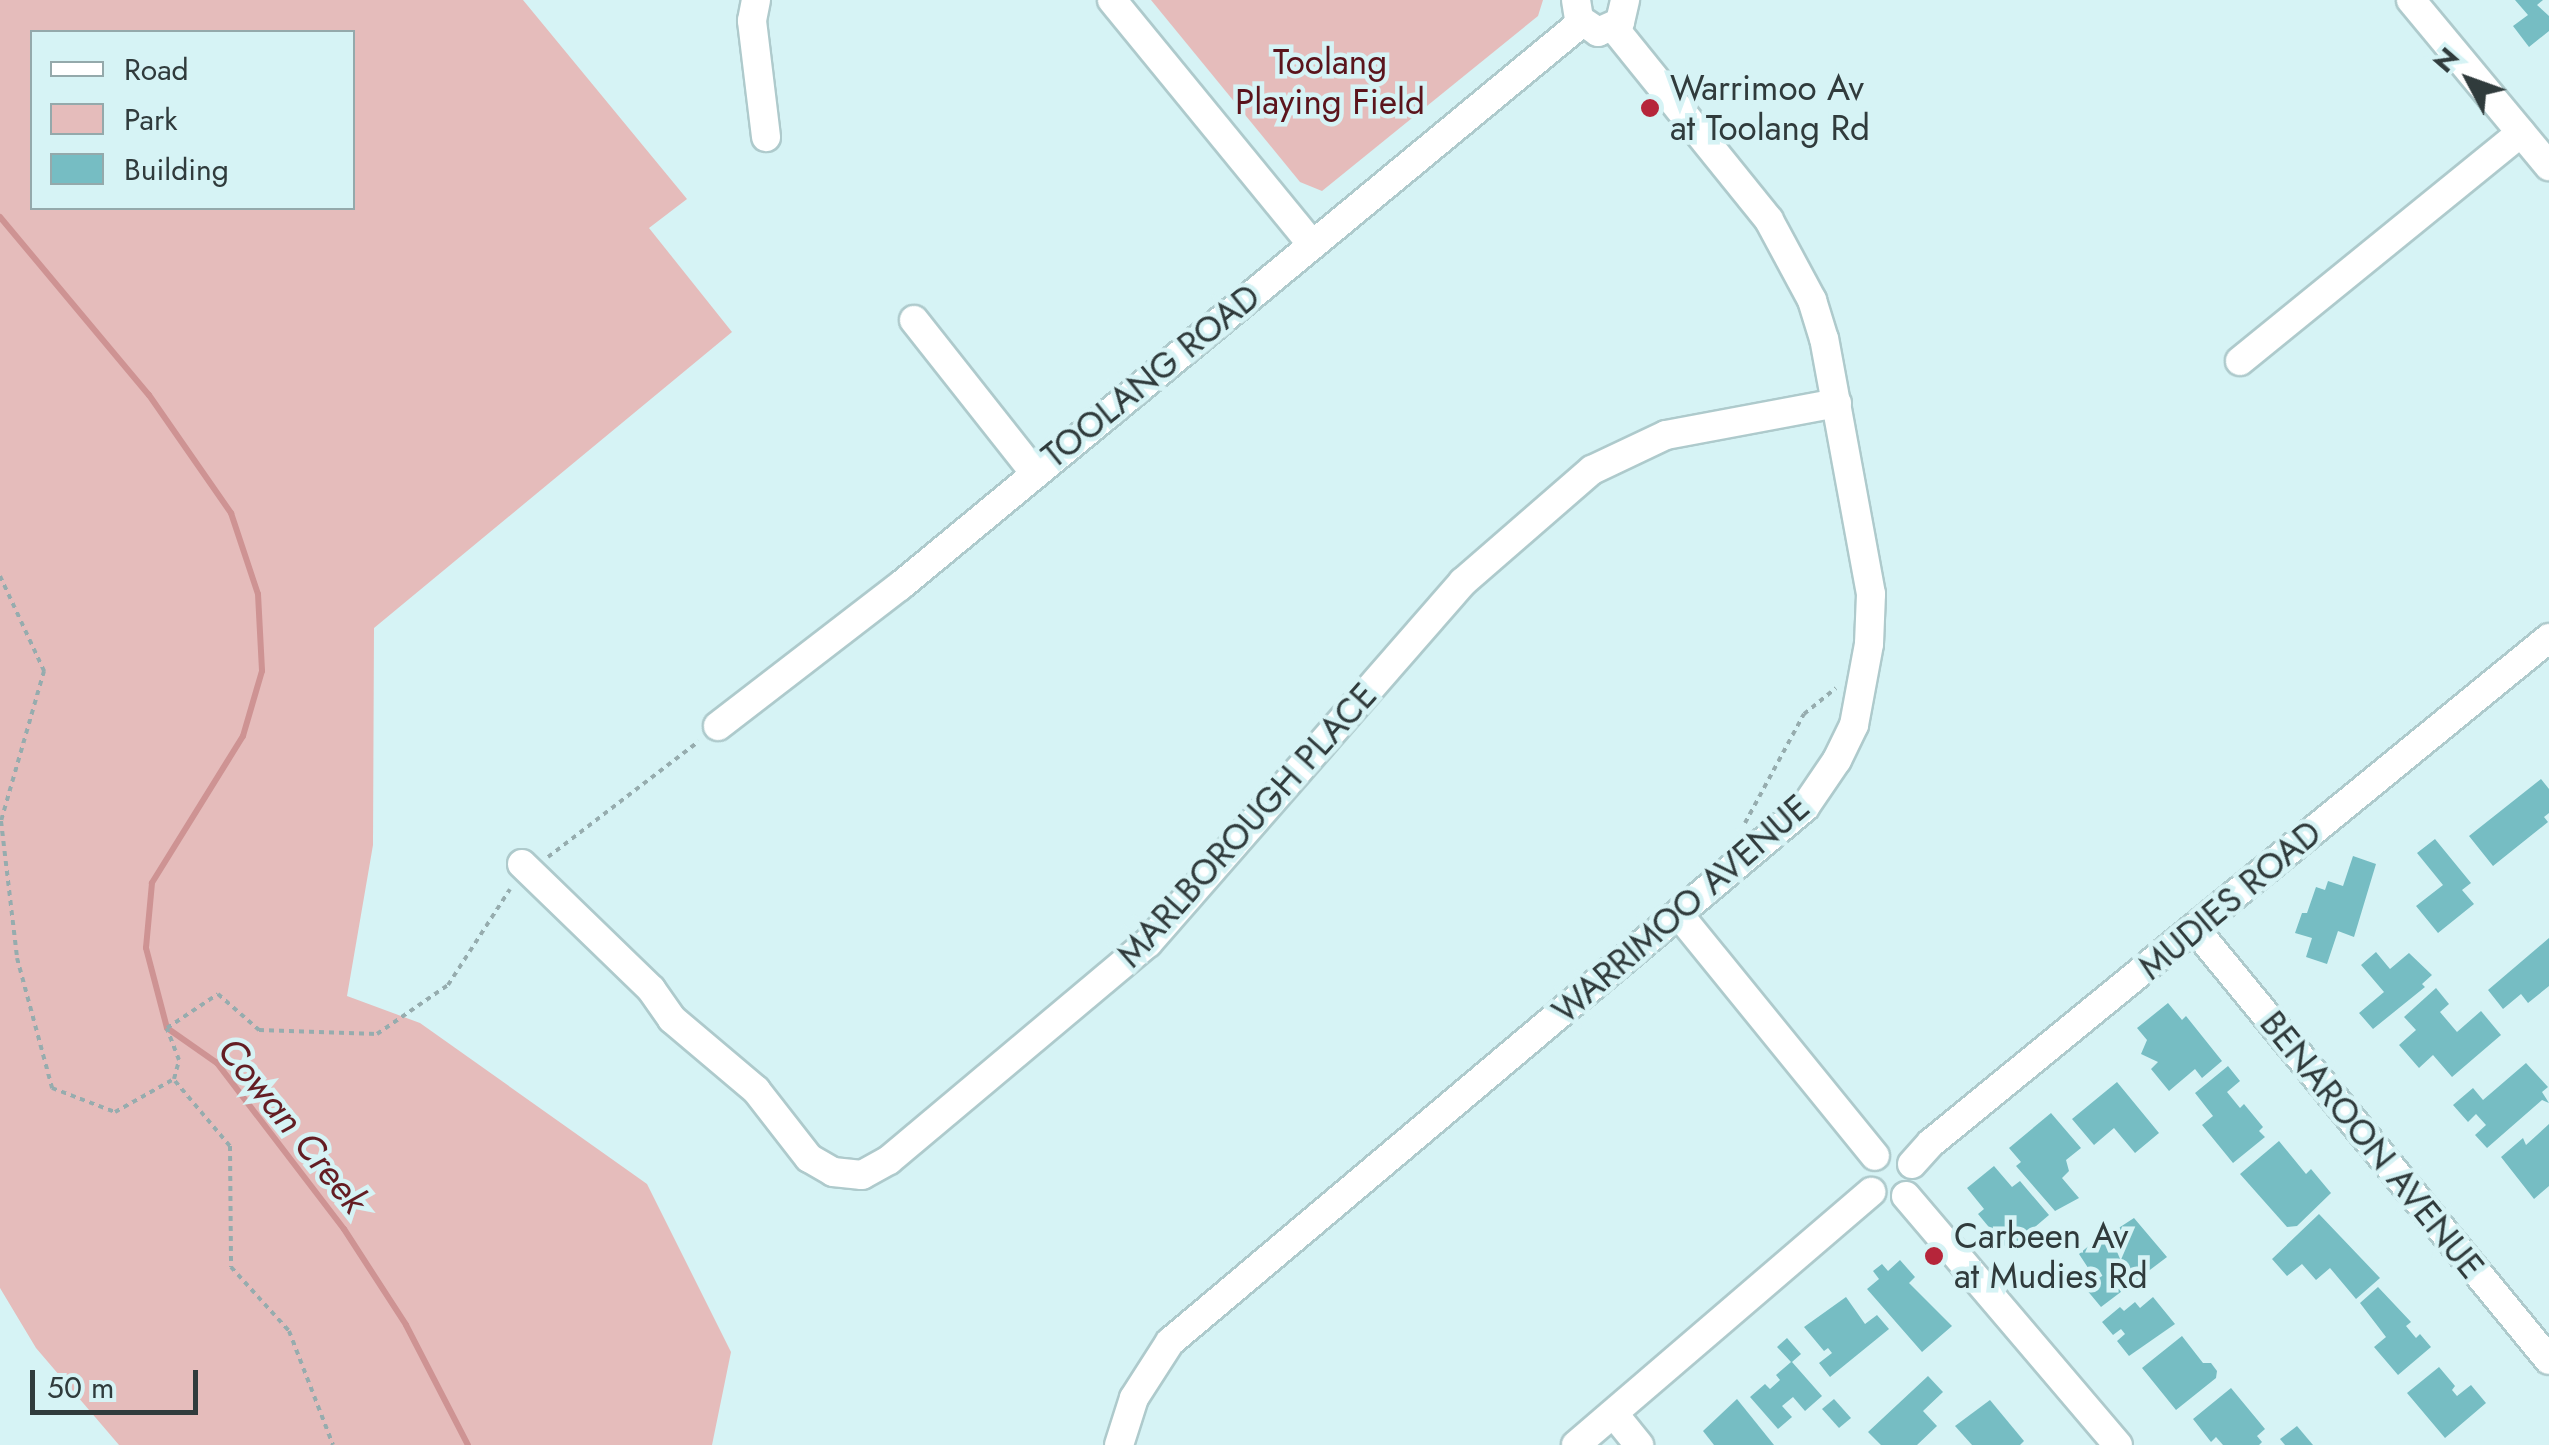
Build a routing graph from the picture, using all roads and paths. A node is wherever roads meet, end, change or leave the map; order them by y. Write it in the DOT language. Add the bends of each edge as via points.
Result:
graph roads {
  1 [pos="756,0"];
  2 [pos="1112,0"];
  3 [pos="1625,0"];
  4 [pos="2410,0"];
  5 [pos="1579,11"];
  6 [pos="1614,28"];
  7 [pos="2521,133"];
  8 [pos="766,137"];
  9 [pos="2549,166"];
  10 [pos="1312,244"];
  11 [pos="914,320"];
  12 [pos="2240,361"];
  13 [pos="1837,404"];
  14 [pos="1034,472"];
  15 [pos="0,576"];
  16 [pos="2549,638"];
  17 [pos="1844,680"];
  18 [pos="718,726"];
  19 [pos="1743,827"];
  20 [pos="522,864"];
  21 [pos="1680,916"];
  22 [pos="2196,930"];
  23 [pos="174,1079"];
  24 [pos="1875,1156"];
  25 [pos="1912,1164"];
  26 [pos="1872,1192"];
  27 [pos="1906,1196"];
  28 [pos="2549,1360"];
  29 [pos="1614,1414"];
  30 [pos="333,1445"];
  31 [pos="1118,1445"];
  32 [pos="1576,1445"];
  33 [pos="1639,1445"];
  34 [pos="2118,1445"];
  1 -- 8 [label="street" via="752,21"];
  2 -- 10 [label="street"];
  3 -- 6 [label="street"];
  4 -- 7 [label="street"];
  5 -- 6 [label="street" via="1598,32"];
  5 -- 10 [label="street, TOOLANG ROAD"];
  6 -- 13 [label="street, WARRIMOO AVENUE" via="1793,259 1824,339"];
  7 -- 9 [label="street"];
  7 -- 12 [label="street"];
  10 -- 14 [label="street, TOOLANG ROAD"];
  11 -- 14 [label="street"];
  13 -- 20 [label="street, MARLBOROUGH PLACE" via="1666,435 1592,470 1462,582 1148,943 862,1175 833,1172 809,1158 756,1090 672,1019 651,989"];
  13 -- 21 [label="street, WARRIMOO AVENUE" via="1872,594 1854,724 1805,807"];
  14 -- 18 [label="street, TOOLANG ROAD"];
  15 -- 23 [label="path" via="44,671 1,821 17,958 52,1088 115,1112"];
  16 -- 22 [label="street, MUDIES ROAD"];
  17 -- 19 [label="path" via="1804,714"];
  18 -- 20 [label="path" via="546,858"];
  20 -- 23 [label="path" via="448,985 376,1034 259,1030 218,994 168,1028 179,1060"];
  21 -- 24 [label="street"];
  21 -- 31 [label="street, WARRIMOO AVENUE" via="1170,1342 1134,1398"];
  22 -- 25 [label="street, MUDIES ROAD"];
  22 -- 28 [label="street, BENAROON AVENUE"];
  23 -- 30 [label="path" via="230,1146 231,1267 290,1331"];
  24 -- 25 [label="street" via="1892,1151"];
  24 -- 26 [label="street" via="1866,1171"];
  25 -- 27 [label="street" via="1915,1181"];
  26 -- 27 [label="street" via="1892,1201"];
  26 -- 29 [label="street"];
  27 -- 34 [label="street"];
  29 -- 32 [label="street"];
  29 -- 33 [label="street"];
}
